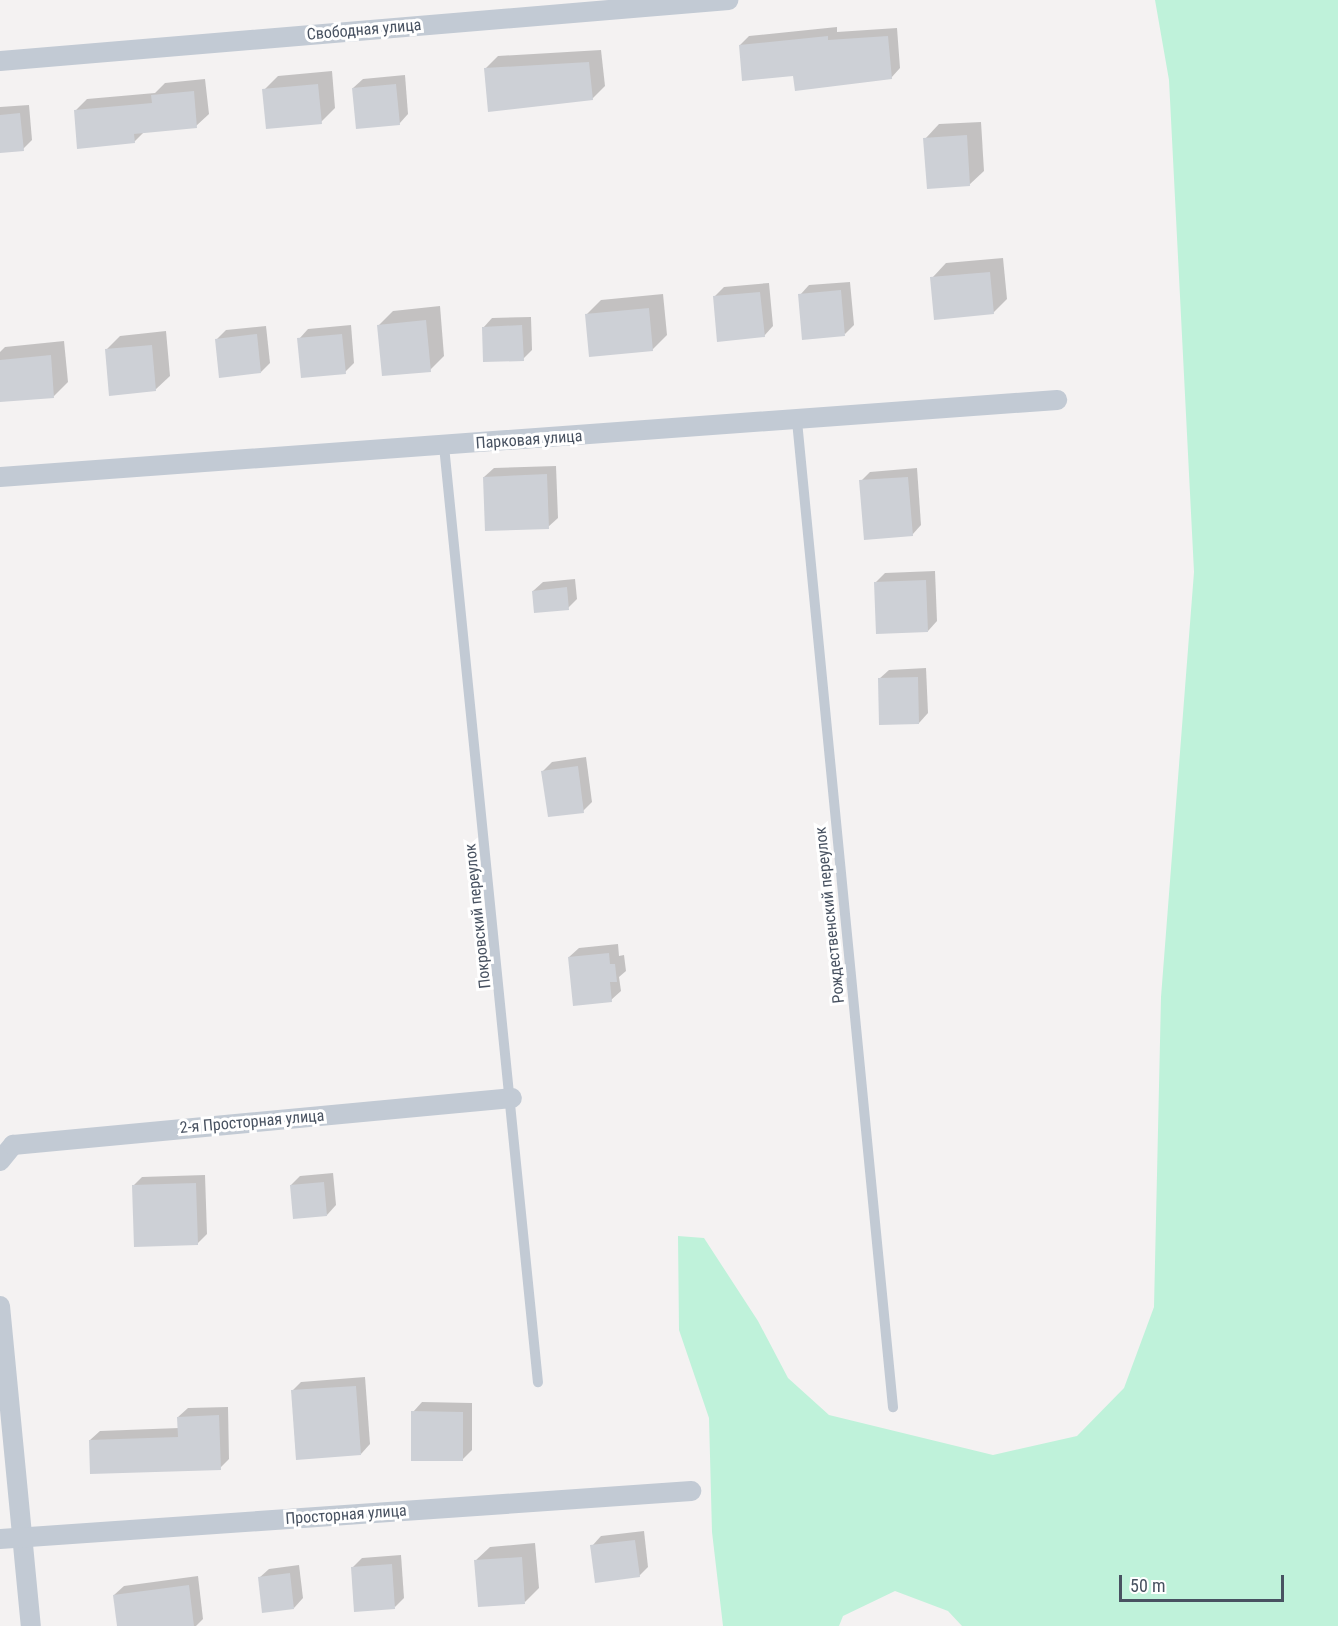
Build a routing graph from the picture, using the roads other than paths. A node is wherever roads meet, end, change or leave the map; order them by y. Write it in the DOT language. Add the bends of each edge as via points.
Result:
graph roads {
  1 [pos="728,0"];
  2 [pos="0,61"];
  3 [pos="1057,400"];
  4 [pos="797,421"];
  5 [pos="444,446"];
  6 [pos="0,477"];
  7 [pos="512,1098"];
  8 [pos="0,1161"];
  9 [pos="0,1306"];
  10 [pos="538,1382"];
  11 [pos="893,1407"];
  12 [pos="691,1491"];
  13 [pos="23,1537"];
  14 [pos="0,1539"];
  15 [pos="31,1626"];
  1 -- 2 [label="street, Свободная улица"];
  3 -- 4 [label="street, Парковая улица"];
  4 -- 5 [label="street, Парковая улица"];
  4 -- 11 [label="lane, Рождественский переулок"];
  5 -- 6 [label="street, Парковая улица"];
  5 -- 7 [label="lane, Покровский переулок"];
  7 -- 8 [label="street, 2-я Просторная улица" via="13,1144"];
  7 -- 10 [label="lane, Покровский переулок"];
  9 -- 13 [label="street"];
  12 -- 13 [label="street, Просторная улица"];
  13 -- 14 [label="street, Просторная улица"];
  13 -- 15 [label="street"];
}
